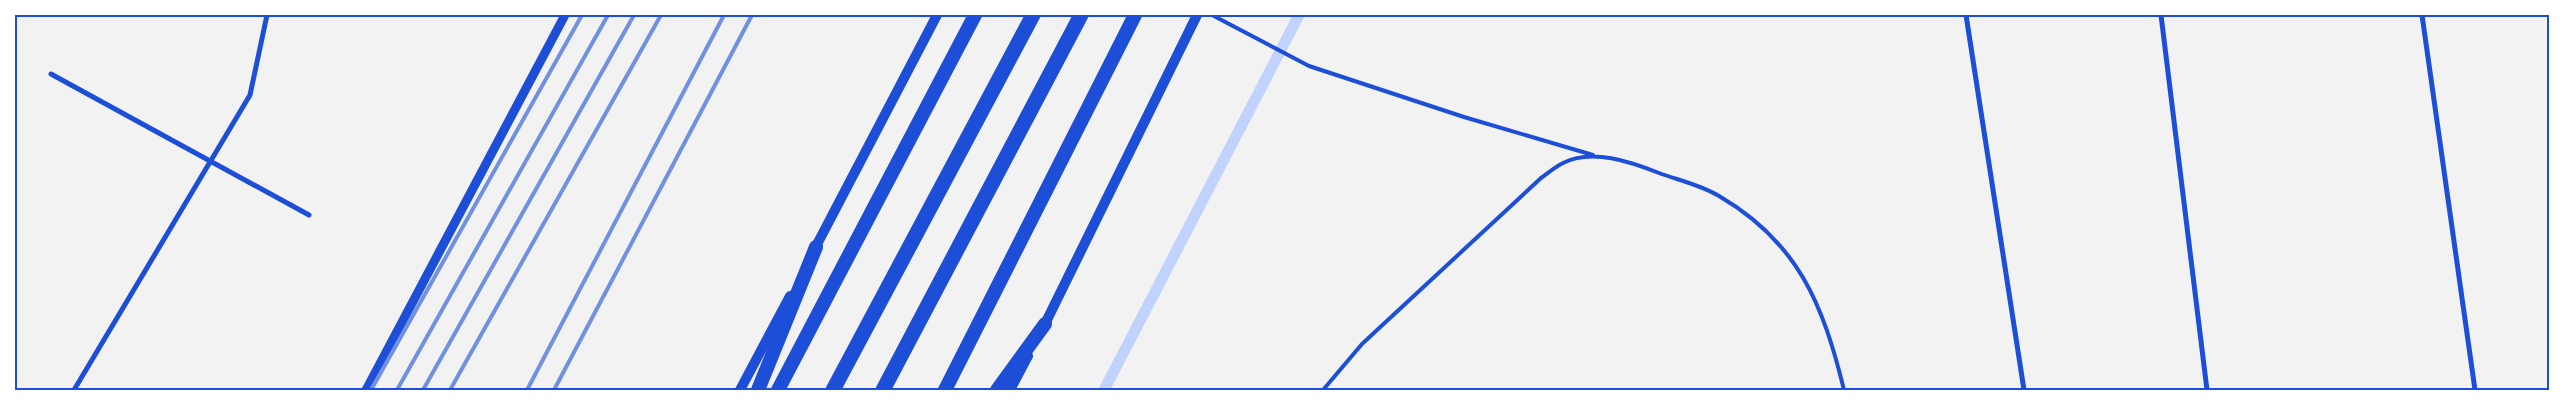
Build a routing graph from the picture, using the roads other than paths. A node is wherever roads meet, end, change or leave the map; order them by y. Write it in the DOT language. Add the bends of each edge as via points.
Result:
graph roads {
  1 [pos="267,15"];
  2 [pos="565,15"];
  3 [pos="937,15"];
  4 [pos="975,15"];
  5 [pos="1033,15"];
  6 [pos="1081,15"];
  7 [pos="1135,15"];
  8 [pos="1197,15"];
  9 [pos="1212,15"];
  10 [pos="1966,15"];
  11 [pos="2161,15"];
  12 [pos="2422,15"];
  13 [pos="51,74"];
  14 [pos="1596,156"];
  15 [pos="211,160"];
  16 [pos="309,215"];
  17 [pos="816,247"];
  18 [pos="1045,324"];
  19 [pos="74,390"];
  20 [pos="366,390"];
  21 [pos="740,390"];
  22 [pos="758,390"];
  23 [pos="778,390"];
  24 [pos="833,390"];
  25 [pos="884,390"];
  26 [pos="945,390"];
  27 [pos="997,390"];
  28 [pos="1010,390"];
  29 [pos="1323,390"];
  30 [pos="1844,390"];
  31 [pos="2024,390"];
  32 [pos="2207,390"];
  33 [pos="2475,390"];
  1 -- 15 [label="street" via="250,95"];
  2 -- 20 [label="street"];
  3 -- 17 [label="main road"];
  4 -- 23 [label="highway"];
  5 -- 24 [label="highway"];
  6 -- 25 [label="highway"];
  7 -- 26 [label="highway"];
  8 -- 18 [label="main road"];
  9 -- 14 [label="lane" via="1309,66"];
  10 -- 31 [label="street"];
  11 -- 32 [label="street"];
  12 -- 33 [label="street"];
  13 -- 15 [label="street"];
  14 -- 29 [label="lane" via="1564,162 1541,178 1362,344"];
  14 -- 30 [label="lane" via="1640,166 1718,195 1761,224 1792,259 1817,301"];
  15 -- 16 [label="street"];
  15 -- 19 [label="street"];
  17 -- 21 [label="main road"];
  17 -- 22 [label="highway"];
  18 -- 27 [label="highway"];
  18 -- 28 [label="main road"];
}
